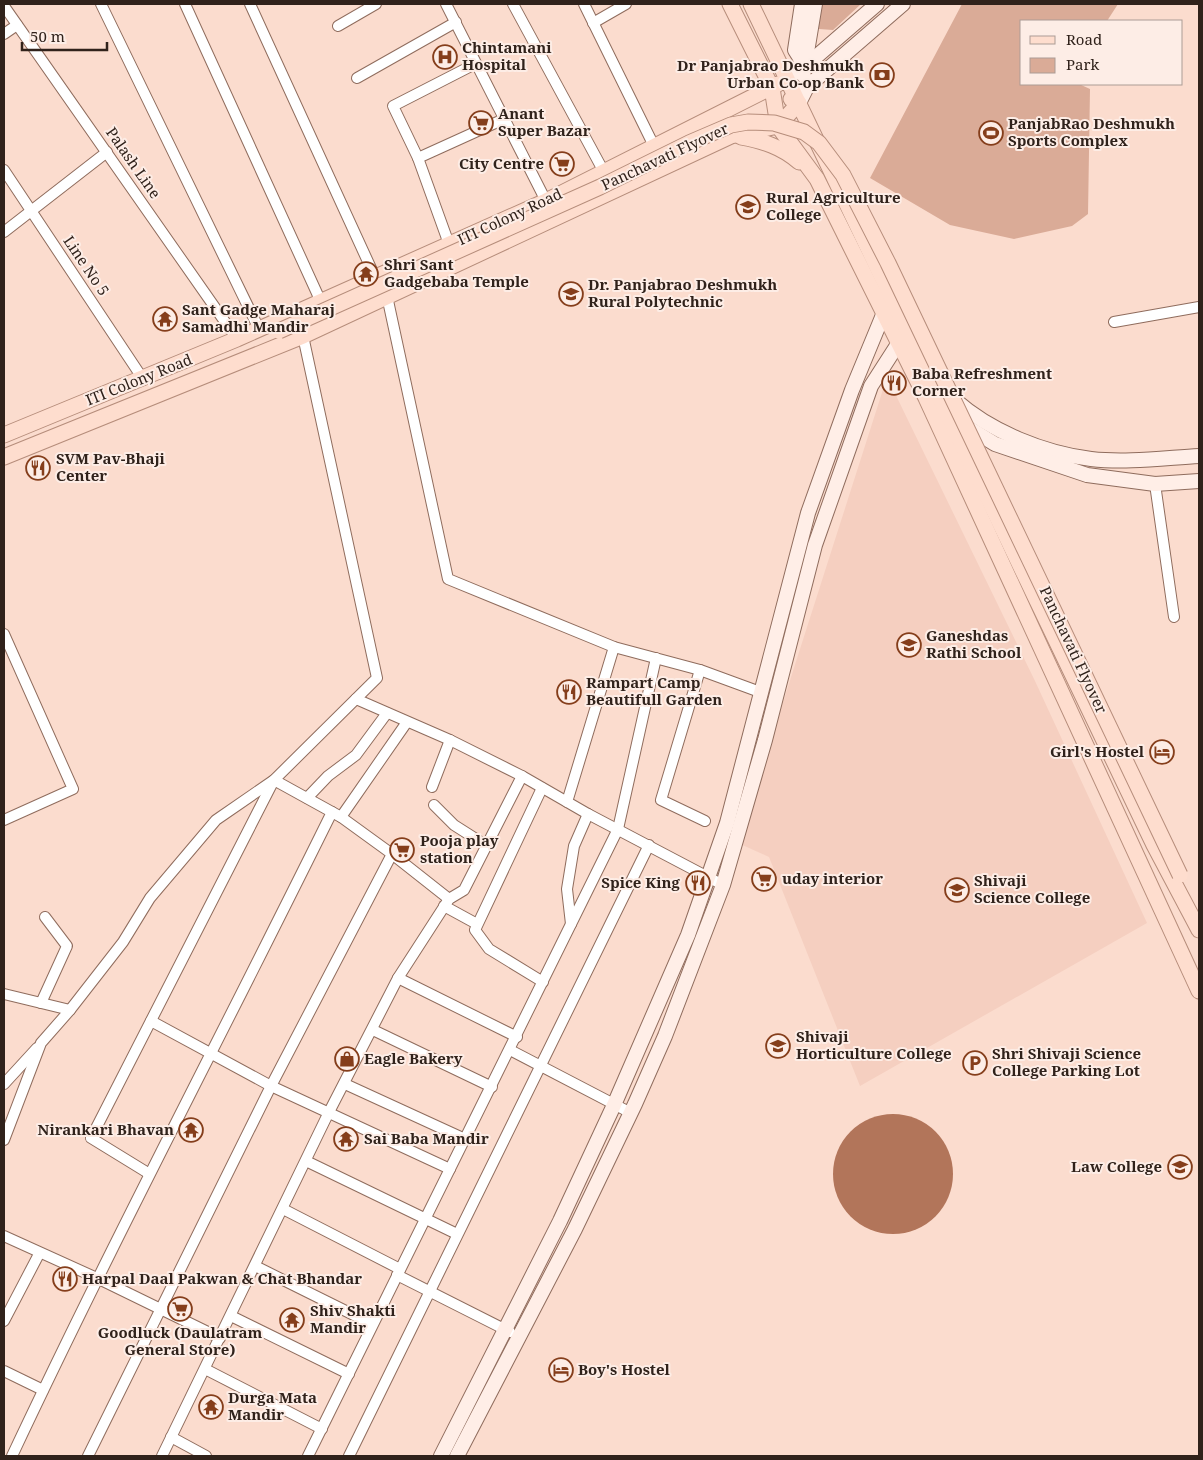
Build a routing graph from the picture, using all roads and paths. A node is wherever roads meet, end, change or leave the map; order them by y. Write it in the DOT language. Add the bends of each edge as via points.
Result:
graph roads {
  1 [pos="101,4"];
  2 [pos="185,4"];
  3 [pos="250,4"];
  4 [pos="376,4"];
  5 [pos="446,4"];
  6 [pos="513,4"];
  7 [pos="584,4"];
  8 [pos="626,4"];
  9 [pos="730,4"];
  10 [pos="751,4"];
  11 [pos="802,4"];
  12 [pos="815,4"];
  13 [pos="877,4"];
  14 [pos="903,4"];
  15 [pos="4,6"];
  16 [pos="456,22"];
  17 [pos="593,23"];
  18 [pos="17,24"];
  19 [pos="338,26"];
  20 [pos="4,34"];
  21 [pos="475,64"];
  22 [pos="801,64"];
  23 [pos="788,77"];
  24 [pos="358,78"];
  25 [pos="807,87"];
  26 [pos="772,88"];
  27 [pos="792,100"];
  28 [pos="504,119"];
  29 [pos="778,126"];
  30 [pos="731,136"];
  31 [pos="654,146"];
  32 [pos="107,152"];
  33 [pos="418,158"];
  34 [pos="4,170"];
  35 [pos="604,172"];
  36 [pos="816,179"];
  37 [pos="546,201"];
  38 [pos="31,211"];
  39 [pos="4,232"];
  40 [pos="449,244"];
  41 [pos="375,277"];
  42 [pos="387,296"];
  43 [pos="321,302"];
  44 [pos="895,302"];
  45 [pos="1199,307"];
  46 [pos="883,315"];
  47 [pos="1114,322"];
  48 [pos="248,334"];
  49 [pos="910,334"];
  50 [pos="303,336"];
  51 [pos="898,344"];
  52 [pos="143,379"];
  53 [pos="926,398"];
  54 [pos="955,400"];
  55 [pos="949,415"];
  56 [pos="4,435"];
  57 [pos="1199,456"];
  58 [pos="4,457"];
  59 [pos="1198,480"];
  60 [pos="1155,484"];
  61 [pos="1174,617"];
  62 [pos="779,623"];
  63 [pos="794,626"];
  64 [pos="4,634"];
  65 [pos="614,647"];
  66 [pos="656,658"];
  67 [pos="700,670"];
  68 [pos="760,692"];
  69 [pos="356,699"];
  70 [pos="387,713"];
  71 [pos="407,722"];
  72 [pos="450,740"];
  73 [pos="522,776"];
  74 [pos="274,780"];
  75 [pos="432,787"];
  76 [pos="542,788"];
  77 [pos="307,798"];
  78 [pos="566,802"];
  79 [pos="434,804"];
  80 [pos="337,814"];
  81 [pos="588,814"];
  82 [pos="4,820"];
  83 [pos="705,821"];
  84 [pos="618,829"];
  85 [pos="648,845"];
  86 [pos="487,846"];
  87 [pos="392,854"];
  88 [pos="707,878"];
  89 [pos="723,884"];
  90 [pos="446,903"];
  91 [pos="1185,903"];
  92 [pos="45,917"];
  93 [pos="477,924"];
  94 [pos="572,924"];
  95 [pos="1199,930"];
  96 [pos="398,978"];
  97 [pos="543,982"];
  98 [pos="1199,991"];
  99 [pos="4,994"];
  100 [pos="41,1003"];
  101 [pos="70,1010"];
  102 [pos="150,1021"];
  103 [pos="373,1030"];
  104 [pos="517,1037"];
  105 [pos="41,1043"];
  106 [pos="510,1050"];
  107 [pos="212,1054"];
  108 [pos="541,1066"];
  109 [pos="4,1084"];
  110 [pos="345,1084"];
  111 [pos="271,1086"];
  112 [pos="492,1087"];
  113 [pos="614,1105"];
  114 [pos="631,1113"];
  115 [pos="328,1114"];
  116 [pos="465,1139"];
  117 [pos="4,1140"];
  118 [pos="306,1161"];
  119 [pos="450,1169"];
  120 [pos="148,1173"];
  121 [pos="283,1209"];
  122 [pos="425,1220"];
  123 [pos="457,1234"];
  124 [pos="4,1236"];
  125 [pos="39,1254"];
  126 [pos="255,1266"];
  127 [pos="399,1272"];
  128 [pos="100,1279"];
  129 [pos="430,1290"];
  130 [pos="161,1310"];
  131 [pos="231,1316"];
  132 [pos="4,1321"];
  133 [pos="372,1324"];
  134 [pos="504,1330"];
  135 [pos="519,1337"];
  136 [pos="220,1338"];
  137 [pos="205,1369"];
  138 [pos="4,1371"];
  139 [pos="349,1374"];
  140 [pos="43,1390"];
  141 [pos="322,1428"];
  142 [pos="171,1437"];
  143 [pos="12,1456"];
  144 [pos="88,1456"];
  145 [pos="162,1456"];
  146 [pos="206,1456"];
  147 [pos="308,1456"];
  148 [pos="349,1456"];
  149 [pos="441,1456"];
  150 [pos="457,1456"];
  1 -- 48 [label="street"];
  2 -- 43 [label="street"];
  3 -- 41 [label="street"];
  4 -- 19 [label="street"];
  5 -- 16 [label="street"];
  6 -- 35 [label="street"];
  7 -- 17 [label="street"];
  8 -- 17 [label="street"];
  9 -- 26 [label="main road"];
  10 -- 23 [label="main road"];
  11 -- 22 [label="street" via="796,50"];
  12 -- 22 [label="street" via="807,52"];
  13 -- 22 [label="street"];
  14 -- 25 [label="street"];
  15 -- 18 [label="street, Palash Line"];
  16 -- 21 [label="street"];
  16 -- 24 [label="street"];
  17 -- 31 [label="street"];
  18 -- 20 [label="street"];
  18 -- 32 [label="street, Palash Line"];
  21 -- 28 [label="street"];
  21 -- 33 [label="street" via="393,106"];
  22 -- 23 [label="street"];
  22 -- 25 [label="street"];
  23 -- 26 [label="main road, ITI Colony Road"];
  23 -- 27 [label="main road"];
  25 -- 27 [label="street"];
  26 -- 27 [label="main road"];
  26 -- 29 [label="main road"];
  26 -- 31 [label="main road, ITI Colony Road"];
  27 -- 29 [label="main road"];
  27 -- 44 [label="main road"];
  28 -- 33 [label="street"];
  28 -- 37 [label="street"];
  29 -- 30 [label="main road"];
  29 -- 36 [label="main road"];
  30 -- 36 [label="main road" via="763,141 788,153"];
  30 -- 42 [label="main road"];
  31 -- 35 [label="main road, ITI Colony Road"];
  32 -- 38 [label="street"];
  32 -- 48 [label="street, Palash Line"];
  33 -- 40 [label="street"];
  34 -- 38 [label="street, Line No 5"];
  35 -- 37 [label="main road, ITI Colony Road"];
  36 -- 46 [label="main road"];
  37 -- 40 [label="main road, ITI Colony Road"];
  38 -- 39 [label="street"];
  38 -- 52 [label="street, Line No 5"];
  40 -- 41 [label="main road, ITI Colony Road"];
  41 -- 43 [label="main road, ITI Colony Road"];
  42 -- 50 [label="main road"];
  42 -- 65 [label="street" via="448,579"];
  43 -- 48 [label="main road, ITI Colony Road"];
  44 -- 46 [label="street"];
  44 -- 49 [label="main road"];
  45 -- 47 [label="street"];
  46 -- 51 [label="main road"];
  46 -- 62 [label="street" via="808,513"];
  48 -- 52 [label="main road, ITI Colony Road"];
  48 -- 54 [label="main road, Panchavati Flyover, bridge" via="261,338 279,331 731,125 774,123 804,132 819,143 843,174"];
  49 -- 51 [label="street"];
  49 -- 55 [label="main road"];
  50 -- 58 [label="main road"];
  50 -- 69 [label="street" via="378,678"];
  51 -- 53 [label="main road"];
  51 -- 63 [label="street" via="869,392 815,545"];
  52 -- 56 [label="main road, ITI Colony Road"];
  53 -- 55 [label="street"];
  53 -- 98 [label="main road"];
  54 -- 57 [label="street, Panchavati Flyover" via="980,420 1059,453 1092,459"];
  54 -- 91 [label="main road, Panchavati Flyover, bridge" via="1180,876"];
  55 -- 60 [label="street" via="995,444 1078,472"];
  55 -- 91 [label="main road" via="1154,845"];
  59 -- 60 [label="street"];
  60 -- 61 [label="street"];
  62 -- 63 [label="street"];
  62 -- 68 [label="street"];
  63 -- 89 [label="street"];
  64 -- 82 [label="street" via="73,789"];
  65 -- 66 [label="street"];
  65 -- 78 [label="street"];
  66 -- 67 [label="street"];
  66 -- 84 [label="street"];
  67 -- 68 [label="street"];
  67 -- 83 [label="street" via="661,800"];
  68 -- 88 [label="street" via="726,823"];
  69 -- 70 [label="street"];
  69 -- 74 [label="street"];
  70 -- 71 [label="street"];
  70 -- 77 [label="street" via="356,754"];
  71 -- 72 [label="street"];
  71 -- 80 [label="street"];
  72 -- 73 [label="street"];
  72 -- 75 [label="street"];
  73 -- 76 [label="street"];
  73 -- 86 [label="street"];
  74 -- 77 [label="street"];
  74 -- 101 [label="street" via="216,820 150,898 123,942"];
  74 -- 102 [label="street"];
  76 -- 78 [label="street"];
  76 -- 93 [label="street"];
  77 -- 80 [label="street"];
  78 -- 81 [label="street"];
  79 -- 86 [label="street" via="454,825"];
  80 -- 87 [label="street"];
  80 -- 107 [label="street"];
  81 -- 84 [label="street"];
  81 -- 94 [label="street" via="574,846 567,888"];
  84 -- 85 [label="street"];
  84 -- 94 [label="street"];
  85 -- 88 [label="street"];
  85 -- 108 [label="street"];
  86 -- 90 [label="street" via="464,890"];
  87 -- 90 [label="street"];
  87 -- 111 [label="street"];
  88 -- 89 [label="street"];
  88 -- 113 [label="street" via="688,935"];
  89 -- 114 [label="street" via="665,1036"];
  90 -- 93 [label="street"];
  90 -- 96 [label="street"];
  91 -- 95 [label="main road"];
  92 -- 100 [label="street" via="67,946"];
  93 -- 97 [label="street" via="475,930 489,949"];
  94 -- 97 [label="street"];
  96 -- 103 [label="street"];
  96 -- 104 [label="street"];
  97 -- 104 [label="street"];
  99 -- 100 [label="street"];
  100 -- 101 [label="street"];
  101 -- 105 [label="street"];
  102 -- 107 [label="street"];
  102 -- 120 [label="street" via="91,1138"];
  103 -- 110 [label="street"];
  103 -- 112 [label="street"];
  104 -- 106 [label="street"];
  105 -- 109 [label="street"];
  105 -- 117 [label="street"];
  106 -- 108 [label="street"];
  106 -- 112 [label="street"];
  107 -- 111 [label="street"];
  107 -- 120 [label="street"];
  108 -- 113 [label="street"];
  108 -- 123 [label="street"];
  110 -- 115 [label="street"];
  110 -- 116 [label="street"];
  111 -- 115 [label="street"];
  111 -- 130 [label="street"];
  112 -- 116 [label="street"];
  113 -- 114 [label="street"];
  113 -- 134 [label="street" via="560,1222"];
  114 -- 135 [label="street"];
  115 -- 118 [label="street"];
  115 -- 119 [label="street"];
  116 -- 119 [label="street"];
  118 -- 121 [label="street"];
  118 -- 122 [label="street"];
  119 -- 122 [label="street"];
  120 -- 128 [label="street"];
  121 -- 126 [label="street"];
  121 -- 127 [label="street"];
  122 -- 123 [label="street"];
  122 -- 127 [label="street"];
  123 -- 129 [label="street"];
  124 -- 125 [label="street"];
  125 -- 128 [label="street"];
  125 -- 132 [label="street"];
  126 -- 131 [label="street"];
  126 -- 133 [label="street"];
  127 -- 129 [label="street"];
  127 -- 133 [label="street"];
  128 -- 130 [label="street"];
  128 -- 140 [label="street"];
  129 -- 134 [label="street"];
  129 -- 148 [label="street"];
  130 -- 136 [label="street"];
  130 -- 144 [label="street"];
  131 -- 136 [label="street"];
  131 -- 139 [label="street"];
  133 -- 139 [label="street"];
  134 -- 135 [label="street"];
  134 -- 149 [label="street"];
  135 -- 150 [label="street"];
  136 -- 137 [label="street"];
  137 -- 141 [label="street"];
  137 -- 142 [label="street"];
  138 -- 140 [label="street"];
  139 -- 141 [label="street"];
  140 -- 143 [label="street"];
  141 -- 147 [label="street"];
  142 -- 145 [label="street"];
  142 -- 146 [label="street"];
}
